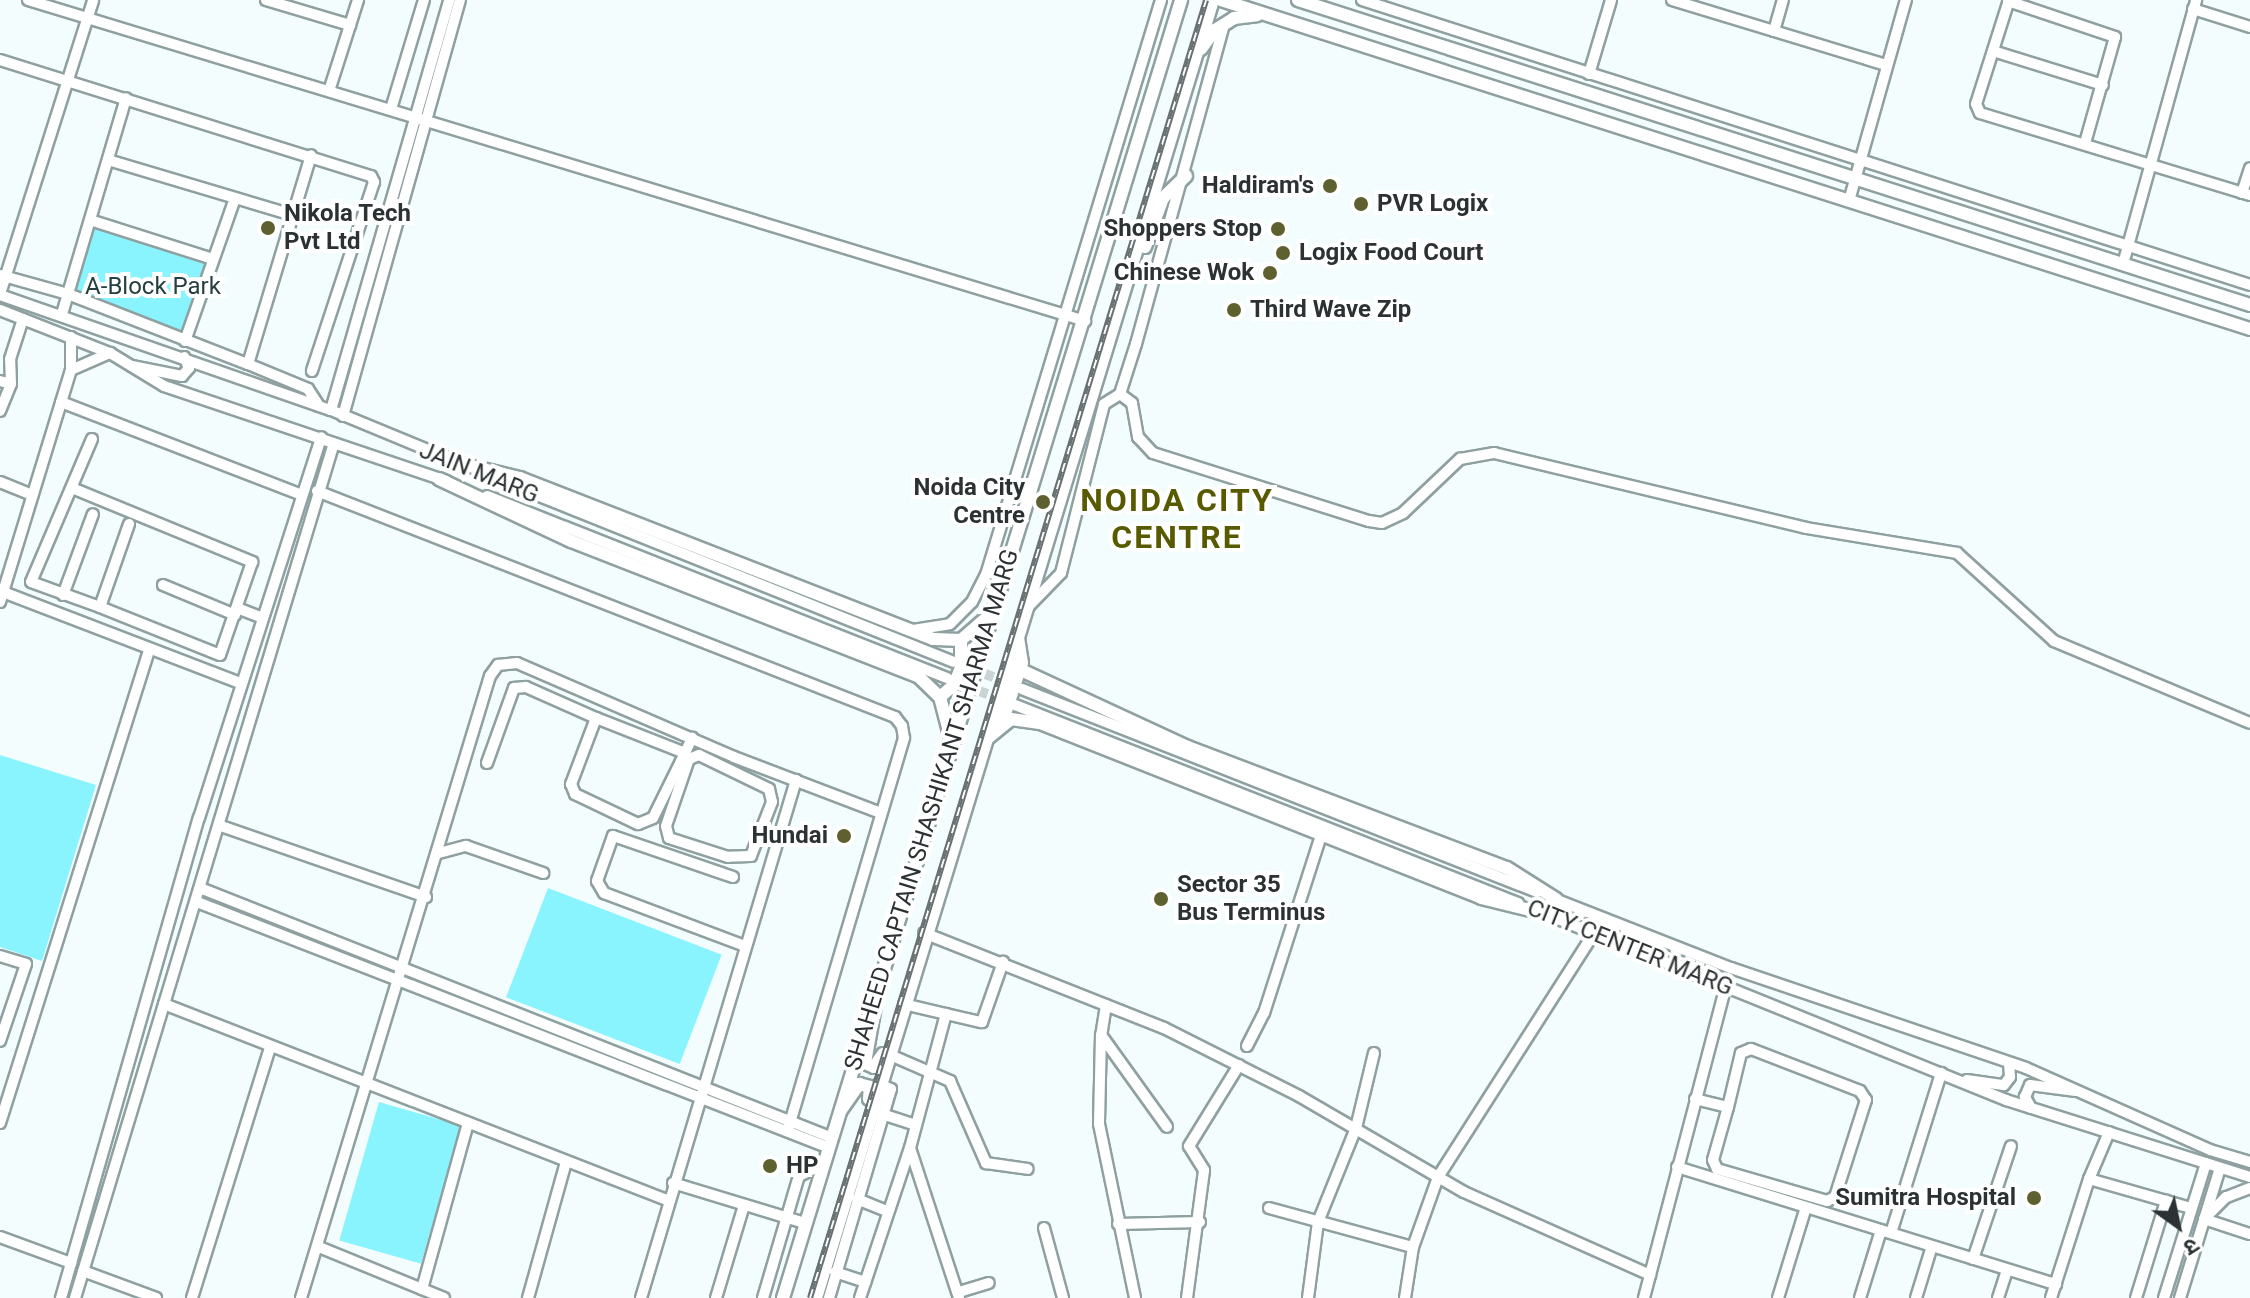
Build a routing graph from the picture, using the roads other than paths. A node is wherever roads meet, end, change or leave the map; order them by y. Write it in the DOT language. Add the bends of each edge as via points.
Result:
graph roads {
  1 [pos="28,0"];
  2 [pos="93,0"];
  3 [pos="266,0"];
  4 [pos="358,0"];
  5 [pos="424,0"];
  6 [pos="449,0"];
  7 [pos="460,0"];
  8 [pos="1161,0"];
  9 [pos="1181,0"];
  10 [pos="1213,0"];
  11 [pos="1221,0"];
  12 [pos="1362,0"];
  13 [pos="1611,0"];
  14 [pos="1672,0"];
  15 [pos="1783,0"];
  16 [pos="1906,0"];
  17 [pos="2008,0"];
  18 [pos="1308,1"];
  19 [pos="294,4"];
  20 [pos="1694,4"];
  21 [pos="2195,5"];
  22 [pos="1264,14"];
  23 [pos="88,18"];
  24 [pos="1224,24"];
  25 [pos="350,25"];
  26 [pos="2250,27"];
  27 [pos="1774,31"];
  28 [pos="1993,51"];
  29 [pos="1193,63"];
  30 [pos="1,64"];
  31 [pos="1886,65"];
  32 [pos="1589,74"];
  33 [pos="68,80"];
  34 [pos="2103,85"];
  35 [pos="329,91"];
  36 [pos="126,98"];
  37 [pos="391,109"];
  38 [pos="420,118"];
  39 [pos="2085,143"];
  40 [pos="311,155"];
  41 [pos="108,160"];
  42 [pos="1859,162"];
  43 [pos="2150,164"];
  44 [pos="2250,168"];
  45 [pos="1186,176"];
  46 [pos="1855,178"];
  47 [pos="2246,194"];
  48 [pos="235,198"];
  49 [pos="1849,201"];
  50 [pos="292,215"];
  51 [pos="90,220"];
  52 [pos="2128,246"];
  53 [pos="213,259"];
  54 [pos="2123,264"];
  55 [pos="1128,272"];
  56 [pos="3,276"];
  57 [pos="2250,285"];
  58 [pos="0,294"];
  59 [pos="68,294"];
  60 [pos="2250,305"];
  61 [pos="0,310"];
  62 [pos="62,314"];
  63 [pos="1064,315"];
  64 [pos="23,319"];
  65 [pos="1085,321"];
  66 [pos="2250,329"];
  67 [pos="71,337"];
  68 [pos="185,341"];
  69 [pos="110,353"];
  70 [pos="184,357"];
  71 [pos="248,364"];
  72 [pos="132,366"];
  73 [pos="71,370"];
  74 [pos="312,371"];
  75 [pos="5,382"];
  76 [pos="1120,394"];
  77 [pos="61,402"];
  78 [pos="319,406"];
  79 [pos="331,410"];
  80 [pos="0,411"];
  81 [pos="343,416"];
  82 [pos="321,437"];
  83 [pos="92,439"];
  84 [pos="334,443"];
  85 [pos="462,464"];
  86 [pos="439,479"];
  87 [pos="0,482"];
  88 [pos="72,488"];
  89 [pos="317,491"];
  90 [pos="33,495"];
  91 [pos="302,495"];
  92 [pos="93,514"];
  93 [pos="129,524"];
  94 [pos="163,585"];
  95 [pos="63,595"];
  96 [pos="2,597"];
  97 [pos="997,606"];
  98 [pos="100,607"];
  99 [pos="1026,610"];
  100 [pos="236,612"];
  101 [pos="261,617"];
  102 [pos="907,630"];
  103 [pos="1018,639"];
  104 [pos="961,640"];
  105 [pos="149,649"];
  106 [pos="954,662"];
  107 [pos="1021,670"];
  108 [pos="947,678"];
  109 [pos="240,683"];
  110 [pos="1022,689"];
  111 [pos="940,697"];
  112 [pos="1015,705"];
  113 [pos="596,718"];
  114 [pos="1002,723"];
  115 [pos="2250,723"];
  116 [pos="692,738"];
  117 [pos="984,740"];
  118 [pos="954,750"];
  119 [pos="685,753"];
  120 [pos="487,763"];
  121 [pos="796,780"];
  122 [pos="881,813"];
  123 [pos="221,826"];
  124 [pos="1321,835"];
  125 [pos="439,853"];
  126 [pos="728,857"];
  127 [pos="720,872"];
  128 [pos="543,873"];
  129 [pos="733,877"];
  130 [pos="180,891"];
  131 [pos="199,895"];
  132 [pos="426,897"];
  133 [pos="1556,899"];
  134 [pos="1546,914"];
  135 [pos="924,933"];
  136 [pos="1594,933"];
  137 [pos="745,946"];
  138 [pos="0,956"];
  139 [pos="1003,962"];
  140 [pos="404,971"];
  141 [pos="400,982"];
  142 [pos="1726,986"];
  143 [pos="874,999"];
  144 [pos="164,1004"];
  145 [pos="1106,1005"];
  146 [pos="902,1007"];
  147 [pos="946,1014"];
  148 [pos="1101,1035"];
  149 [pos="0,1041"];
  150 [pos="1247,1046"];
  151 [pos="270,1047"];
  152 [pos="1374,1053"];
  153 [pos="888,1054"];
  154 [pos="2009,1063"];
  155 [pos="1239,1065"];
  156 [pos="930,1068"];
  157 [pos="1941,1073"];
  158 [pos="1958,1080"];
  159 [pos="879,1084"];
  160 [pos="369,1085"];
  161 [pos="702,1085"];
  162 [pos="2078,1091"];
  163 [pos="697,1097"];
  164 [pos="1695,1099"];
  165 [pos="1728,1107"];
  166 [pos="2031,1108"];
  167 [pos="882,1114"];
  168 [pos="836,1116"];
  169 [pos="867,1122"];
  170 [pos="0,1123"];
  171 [pos="468,1123"];
  172 [pos="913,1124"];
  173 [pos="790,1125"];
  174 [pos="1167,1127"];
  175 [pos="1356,1128"];
  176 [pos="2109,1132"];
  177 [pos="828,1142"];
  178 [pos="2011,1146"];
  179 [pos="910,1148"];
  180 [pos="566,1162"];
  181 [pos="2250,1162"];
  182 [pos="2206,1163"];
  183 [pos="822,1165"];
  184 [pos="1677,1167"];
  185 [pos="2220,1168"];
  186 [pos="1028,1169"];
  187 [pos="1438,1177"];
  188 [pos="2250,1177"];
  189 [pos="2089,1179"];
  190 [pos="673,1183"];
  191 [pos="2250,1188"];
  192 [pos="857,1199"];
  193 [pos="667,1200"];
  194 [pos="2166,1201"];
  195 [pos="744,1205"];
  196 [pos="1806,1207"];
  197 [pos="1269,1208"];
  198 [pos="2191,1208"];
  199 [pos="886,1211"];
  200 [pos="786,1216"];
  201 [pos="2204,1219"];
  202 [pos="1200,1222"];
  203 [pos="1318,1222"];
  204 [pos="805,1223"];
  205 [pos="1118,1224"];
  206 [pos="1044,1228"];
  207 [pos="1886,1232"];
  208 [pos="2250,1234"];
  209 [pos="0,1237"];
  210 [pos="1932,1246"];
  211 [pos="319,1247"];
  212 [pos="1413,1247"];
  213 [pos="1973,1259"];
  214 [pos="71,1263"];
  215 [pos="2007,1270"];
  216 [pos="83,1271"];
  217 [pos="835,1272"];
  218 [pos="1650,1275"];
  219 [pos="865,1282"];
  220 [pos="989,1283"];
  221 [pos="2056,1284"];
  222 [pos="422,1289"];
  223 [pos="959,1295"];
  224 [pos="61,1298"];
  225 [pos="75,1298"];
  226 [pos="156,1298"];
  227 [pos="192,1298"];
  228 [pos="301,1298"];
  229 [pos="444,1298"];
  230 [pos="528,1298"];
  231 [pos="641,1298"];
  232 [pos="716,1298"];
  233 [pos="763,1298"];
  234 [pos="783,1298"];
  235 [pos="816,1298"];
  236 [pos="829,1298"];
  237 [pos="860,1298"];
  238 [pos="1063,1298"];
  239 [pos="1135,1298"];
  240 [pos="1187,1298"];
  241 [pos="1308,1298"];
  242 [pos="1405,1298"];
  243 [pos="1644,1298"];
  244 [pos="1778,1298"];
  245 [pos="1860,1298"];
  246 [pos="1916,1298"];
  247 [pos="1998,1298"];
  248 [pos="2051,1298"];
  249 [pos="2136,1298"];
  250 [pos="2164,1298"];
  251 [pos="2180,1298"];
  1 -- 23 [label="street"];
  2 -- 23 [label="street"];
  3 -- 19 [label="street"];
  4 -- 25 [label="street"];
  5 -- 37 [label="street"];
  6 -- 38 [label="street"];
  7 -- 38 [label="street"];
  8 -- 63 [label="street"];
  9 -- 65 [label="main road, SHAHEED CAPTAIN SHASHIKANT SHARMA MARG"];
  10 -- 29 [label="main road, SHAHEED CAPTAIN SHASHIKANT SHARMA MARG"];
  11 -- 22 [label="main road"];
  12 -- 32 [label="street"];
  13 -- 32 [label="street"];
  14 -- 20 [label="street"];
  15 -- 27 [label="street"];
  16 -- 31 [label="street"];
  17 -- 28 [label="street"];
  17 -- 34 [label="street" via="2115,37"];
  18 -- 46 [label="main road"];
  19 -- 25 [label="street"];
  20 -- 27 [label="street"];
  21 -- 26 [label="street"];
  21 -- 43 [label="street"];
  22 -- 24 [label="main road"];
  22 -- 49 [label="main road"];
  23 -- 33 [label="street"];
  23 -- 35 [label="street"];
  24 -- 29 [label="main road"];
  24 -- 45 [label="street"];
  25 -- 35 [label="street"];
  27 -- 31 [label="street"];
  28 -- 34 [label="street"];
  28 -- 39 [label="street" via="1976,104 1980,113"];
  29 -- 55 [label="main road, SHAHEED CAPTAIN SHASHIKANT SHARMA MARG"];
  30 -- 33 [label="street"];
  31 -- 42 [label="street"];
  32 -- 42 [label="street"];
  33 -- 36 [label="street"];
  33 -- 56 [label="street"];
  34 -- 39 [label="street"];
  35 -- 37 [label="street"];
  36 -- 40 [label="street"];
  36 -- 41 [label="street"];
  37 -- 38 [label="street"];
  38 -- 63 [label="street"];
  38 -- 79 [label="street"];
  38 -- 81 [label="street"];
  39 -- 43 [label="street"];
  40 -- 50 [label="street"];
  40 -- 74 [label="street" via="366,173 374,182"];
  41 -- 48 [label="street"];
  41 -- 51 [label="street"];
  42 -- 46 [label="street"];
  42 -- 52 [label="street"];
  43 -- 47 [label="street"];
  43 -- 52 [label="street"];
  44 -- 47 [label="street"];
  45 -- 55 [label="main road" via="1163,198 1143,253"];
  45 -- 76 [label="street"];
  46 -- 49 [label="street"];
  46 -- 54 [label="main road"];
  48 -- 50 [label="street"];
  48 -- 53 [label="street"];
  49 -- 66 [label="main road"];
  50 -- 71 [label="street"];
  51 -- 53 [label="street"];
  51 -- 59 [label="street"];
  52 -- 54 [label="street"];
  52 -- 57 [label="street"];
  53 -- 68 [label="street"];
  54 -- 60 [label="main road"];
  55 -- 99 [label="main road, SHAHEED CAPTAIN SHASHIKANT SHARMA MARG"];
  56 -- 58 [label="street"];
  56 -- 59 [label="street"];
  58 -- 62 [label="street, JAIN MARG"];
  59 -- 62 [label="street"];
  59 -- 68 [label="street"];
  61 -- 64 [label="street, JAIN MARG"];
  62 -- 70 [label="street, JAIN MARG"];
  63 -- 65 [label="street"];
  63 -- 102 [label="street" via="980,589 950,624"];
  64 -- 67 [label="street, JAIN MARG"];
  64 -- 75 [label="street"];
  65 -- 97 [label="main road, SHAHEED CAPTAIN SHASHIKANT SHARMA MARG"];
  67 -- 69 [label="street, JAIN MARG"];
  67 -- 73 [label="street"];
  68 -- 71 [label="street"];
  69 -- 72 [label="street, JAIN MARG"];
  69 -- 73 [label="street"];
  70 -- 72 [label="street" via="189,368 182,376"];
  70 -- 78 [label="street, JAIN MARG"];
  71 -- 78 [label="street" via="308,389"];
  72 -- 82 [label="street, JAIN MARG" via="164,386"];
  73 -- 77 [label="street"];
  75 -- 80 [label="street"];
  76 -- 99 [label="street" via="1104,404 1061,573"];
  76 -- 115 [label="street" via="1132,403 1138,437 1153,453 1369,521 1382,523 1403,513 1460,459 1494,453 1806,528 1957,553 2054,641"];
  77 -- 90 [label="street"];
  77 -- 91 [label="street"];
  78 -- 79 [label="street, JAIN MARG"];
  79 -- 81 [label="street, JAIN MARG"];
  81 -- 85 [label="street, JAIN MARG"];
  82 -- 84 [label="street, JAIN MARG"];
  82 -- 91 [label="street"];
  83 -- 88 [label="street"];
  84 -- 86 [label="street, JAIN MARG"];
  84 -- 89 [label="street"];
  85 -- 102 [label="main road" via="520,478"];
  85 -- 106 [label="street, JAIN MARG"];
  86 -- 108 [label="street, JAIN MARG"];
  86 -- 111 [label="main road" via="571,541 918,676"];
  87 -- 90 [label="street"];
  88 -- 95 [label="street" via="31,582"];
  88 -- 100 [label="street" via="252,562"];
  89 -- 122 [label="street" via="895,717 904,738"];
  89 -- 123 [label="street"];
  90 -- 96 [label="street"];
  91 -- 101 [label="street"];
  92 -- 95 [label="street"];
  93 -- 98 [label="street"];
  94 -- 100 [label="street"];
  95 -- 98 [label="street"];
  96 -- 105 [label="street"];
  97 -- 104 [label="main road" via="973,635"];
  97 -- 118 [label="main road, SHAHEED CAPTAIN SHASHIKANT SHARMA MARG"];
  98 -- 100 [label="street" via="214,656 224,650"];
  99 -- 103 [label="main road, SHAHEED CAPTAIN SHASHIKANT SHARMA MARG"];
  100 -- 101 [label="street"];
  101 -- 109 [label="street"];
  102 -- 104 [label="main road" via="942,641"];
  103 -- 107 [label="main road"];
  103 -- 117 [label="main road, SHAHEED CAPTAIN SHASHIKANT SHARMA MARG"];
  104 -- 111 [label="main road" via="961,668 954,685"];
  105 -- 109 [label="street"];
  105 -- 170 [label="street"];
  107 -- 114 [label="main road"];
  107 -- 133 [label="main road" via="1188,747 1507,868"];
  109 -- 130 [label="street"];
  110 -- 133 [label="street, CITY CENTER MARG"];
  111 -- 118 [label="main road"];
  112 -- 134 [label="street, CITY CENTER MARG"];
  113 -- 119 [label="street"];
  113 -- 119 [label="street" via="571,784 575,794 638,824 653,818"];
  113 -- 120 [label="street" via="526,687 514,688"];
  114 -- 117 [label="main road"];
  114 -- 124 [label="main road" via="1040,723"];
  116 -- 119 [label="street"];
  116 -- 121 [label="street"];
  116 -- 125 [label="street" via="517,663 498,665 490,676"];
  117 -- 135 [label="main road, SHAHEED CAPTAIN SHASHIKANT SHARMA MARG"];
  118 -- 143 [label="main road, SHAHEED CAPTAIN SHASHIKANT SHARMA MARG"];
  121 -- 122 [label="street"];
  121 -- 137 [label="street"];
  122 -- 173 [label="street"];
  123 -- 131 [label="street"];
  123 -- 132 [label="street"];
  124 -- 134 [label="main road" via="1481,898"];
  124 -- 150 [label="street" via="1264,1013"];
  125 -- 128 [label="street" via="466,846"];
  125 -- 132 [label="street"];
  126 -- 126 [label="street" via="669,838 666,826 689,759 699,755 769,789 772,802 751,856"];
  126 -- 127 [label="street"];
  127 -- 129 [label="street"];
  127 -- 137 [label="street" via="613,836 597,881 604,893"];
  130 -- 131 [label="street"];
  130 -- 214 [label="street"];
  131 -- 140 [label="street"];
  131 -- 141 [label="street"];
  131 -- 144 [label="street"];
  132 -- 140 [label="street"];
  133 -- 154 [label="street, CITY CENTER MARG" via="1731,968"];
  134 -- 136 [label="street, CITY CENTER MARG"];
  135 -- 139 [label="street"];
  135 -- 146 [label="main road, SHAHEED CAPTAIN SHASHIKANT SHARMA MARG"];
  136 -- 142 [label="street, CITY CENTER MARG"];
  136 -- 187 [label="street"];
  137 -- 161 [label="street"];
  138 -- 149 [label="street" via="26,964"];
  139 -- 145 [label="street"];
  139 -- 147 [label="street" via="982,1022"];
  140 -- 141 [label="street"];
  140 -- 161 [label="street"];
  141 -- 160 [label="street"];
  141 -- 163 [label="street"];
  142 -- 157 [label="street, CITY CENTER MARG"];
  142 -- 164 [label="street"];
  143 -- 146 [label="main road" via="876,1014 864,1059 871,1067 880,1062"];
  143 -- 168 [label="main road, SHAHEED CAPTAIN SHASHIKANT SHARMA MARG"];
  144 -- 151 [label="street"];
  144 -- 216 [label="street"];
  145 -- 148 [label="street"];
  145 -- 155 [label="street"];
  146 -- 147 [label="street"];
  146 -- 153 [label="main road, SHAHEED CAPTAIN SHASHIKANT SHARMA MARG"];
  147 -- 156 [label="street"];
  148 -- 174 [label="street"];
  148 -- 205 [label="street" via="1099,1124"];
  151 -- 160 [label="street"];
  151 -- 227 [label="street"];
  152 -- 175 [label="street"];
  153 -- 156 [label="street"];
  153 -- 159 [label="main road, SHAHEED CAPTAIN SHASHIKANT SHARMA MARG"];
  154 -- 158 [label="street" via="2010,1077 2004,1085"];
  154 -- 162 [label="street, CITY CENTER MARG"];
  155 -- 175 [label="street"];
  155 -- 202 [label="street" via="1189,1146 1204,1170"];
  156 -- 172 [label="street"];
  156 -- 186 [label="street" via="950,1081 986,1163"];
  157 -- 158 [label="street, CITY CENTER MARG"];
  157 -- 207 [label="street"];
  158 -- 166 [label="street, CITY CENTER MARG"];
  159 -- 167 [label="street" via="891,1089"];
  159 -- 169 [label="main road, SHAHEED CAPTAIN SHASHIKANT SHARMA MARG"];
  160 -- 171 [label="street"];
  160 -- 211 [label="street"];
  161 -- 163 [label="street"];
  161 -- 173 [label="street"];
  162 -- 166 [label="street" via="2030,1085 2025,1097"];
  162 -- 181 [label="street, CITY CENTER MARG"];
  163 -- 173 [label="street"];
  163 -- 190 [label="street"];
  164 -- 165 [label="street"];
  164 -- 184 [label="street"];
  165 -- 165 [label="street" via="1713,1160 1717,1169 1827,1201 1835,1197 1866,1100 1860,1091 1745,1049"];
  166 -- 176 [label="street, CITY CENTER MARG"];
  167 -- 172 [label="street"];
  167 -- 192 [label="street"];
  168 -- 169 [label="main road" via="856,1086 865,1083 871,1091"];
  168 -- 177 [label="main road, SHAHEED CAPTAIN SHASHIKANT SHARMA MARG"];
  169 -- 235 [label="main road, SHAHEED CAPTAIN SHASHIKANT SHARMA MARG"];
  171 -- 180 [label="street"];
  171 -- 222 [label="street"];
  172 -- 179 [label="street"];
  173 -- 177 [label="street"];
  175 -- 187 [label="street"];
  175 -- 203 [label="street"];
  176 -- 182 [label="street, CITY CENTER MARG"];
  176 -- 189 [label="street"];
  177 -- 183 [label="main road, SHAHEED CAPTAIN SHASHIKANT SHARMA MARG"];
  178 -- 213 [label="street"];
  179 -- 199 [label="street"];
  179 -- 223 [label="street"];
  180 -- 193 [label="street"];
  180 -- 230 [label="street"];
  182 -- 185 [label="street, CITY CENTER MARG"];
  182 -- 198 [label="street"];
  183 -- 200 [label="street" via="799,1176"];
  183 -- 204 [label="main road, SHAHEED CAPTAIN SHASHIKANT SHARMA MARG"];
  184 -- 196 [label="street"];
  184 -- 218 [label="street"];
  185 -- 188 [label="street, CITY CENTER MARG"];
  185 -- 201 [label="street"];
  187 -- 212 [label="street"];
  187 -- 218 [label="street"];
  189 -- 194 [label="street"];
  189 -- 221 [label="street"];
  190 -- 193 [label="street"];
  190 -- 195 [label="street"];
  191 -- 201 [label="street" via="2226,1197"];
  192 -- 199 [label="street"];
  192 -- 217 [label="street"];
  193 -- 231 [label="street"];
  194 -- 198 [label="street"];
  194 -- 249 [label="street"];
  195 -- 200 [label="street"];
  195 -- 232 [label="street"];
  196 -- 207 [label="street"];
  196 -- 244 [label="street"];
  197 -- 203 [label="street"];
  198 -- 250 [label="street"];
  199 -- 219 [label="street"];
  200 -- 204 [label="street"];
  200 -- 233 [label="street"];
  201 -- 208 [label="street"];
  201 -- 251 [label="street"];
  202 -- 205 [label="street"];
  202 -- 240 [label="street"];
  203 -- 212 [label="street"];
  203 -- 241 [label="street"];
  204 -- 234 [label="main road, SHAHEED CAPTAIN SHASHIKANT SHARMA MARG"];
  205 -- 239 [label="street"];
  206 -- 238 [label="street"];
  207 -- 210 [label="street"];
  207 -- 245 [label="street"];
  209 -- 214 [label="street"];
  210 -- 213 [label="street"];
  210 -- 246 [label="street"];
  211 -- 222 [label="street"];
  211 -- 228 [label="street"];
  212 -- 242 [label="street"];
  213 -- 215 [label="street"];
  214 -- 224 [label="street"];
  215 -- 221 [label="street"];
  215 -- 247 [label="street"];
  216 -- 225 [label="street"];
  216 -- 226 [label="street"];
  217 -- 219 [label="street"];
  217 -- 236 [label="street"];
  218 -- 243 [label="street"];
  219 -- 237 [label="street"];
  220 -- 223 [label="street"];
  221 -- 248 [label="street"];
  222 -- 229 [label="street"];
}
